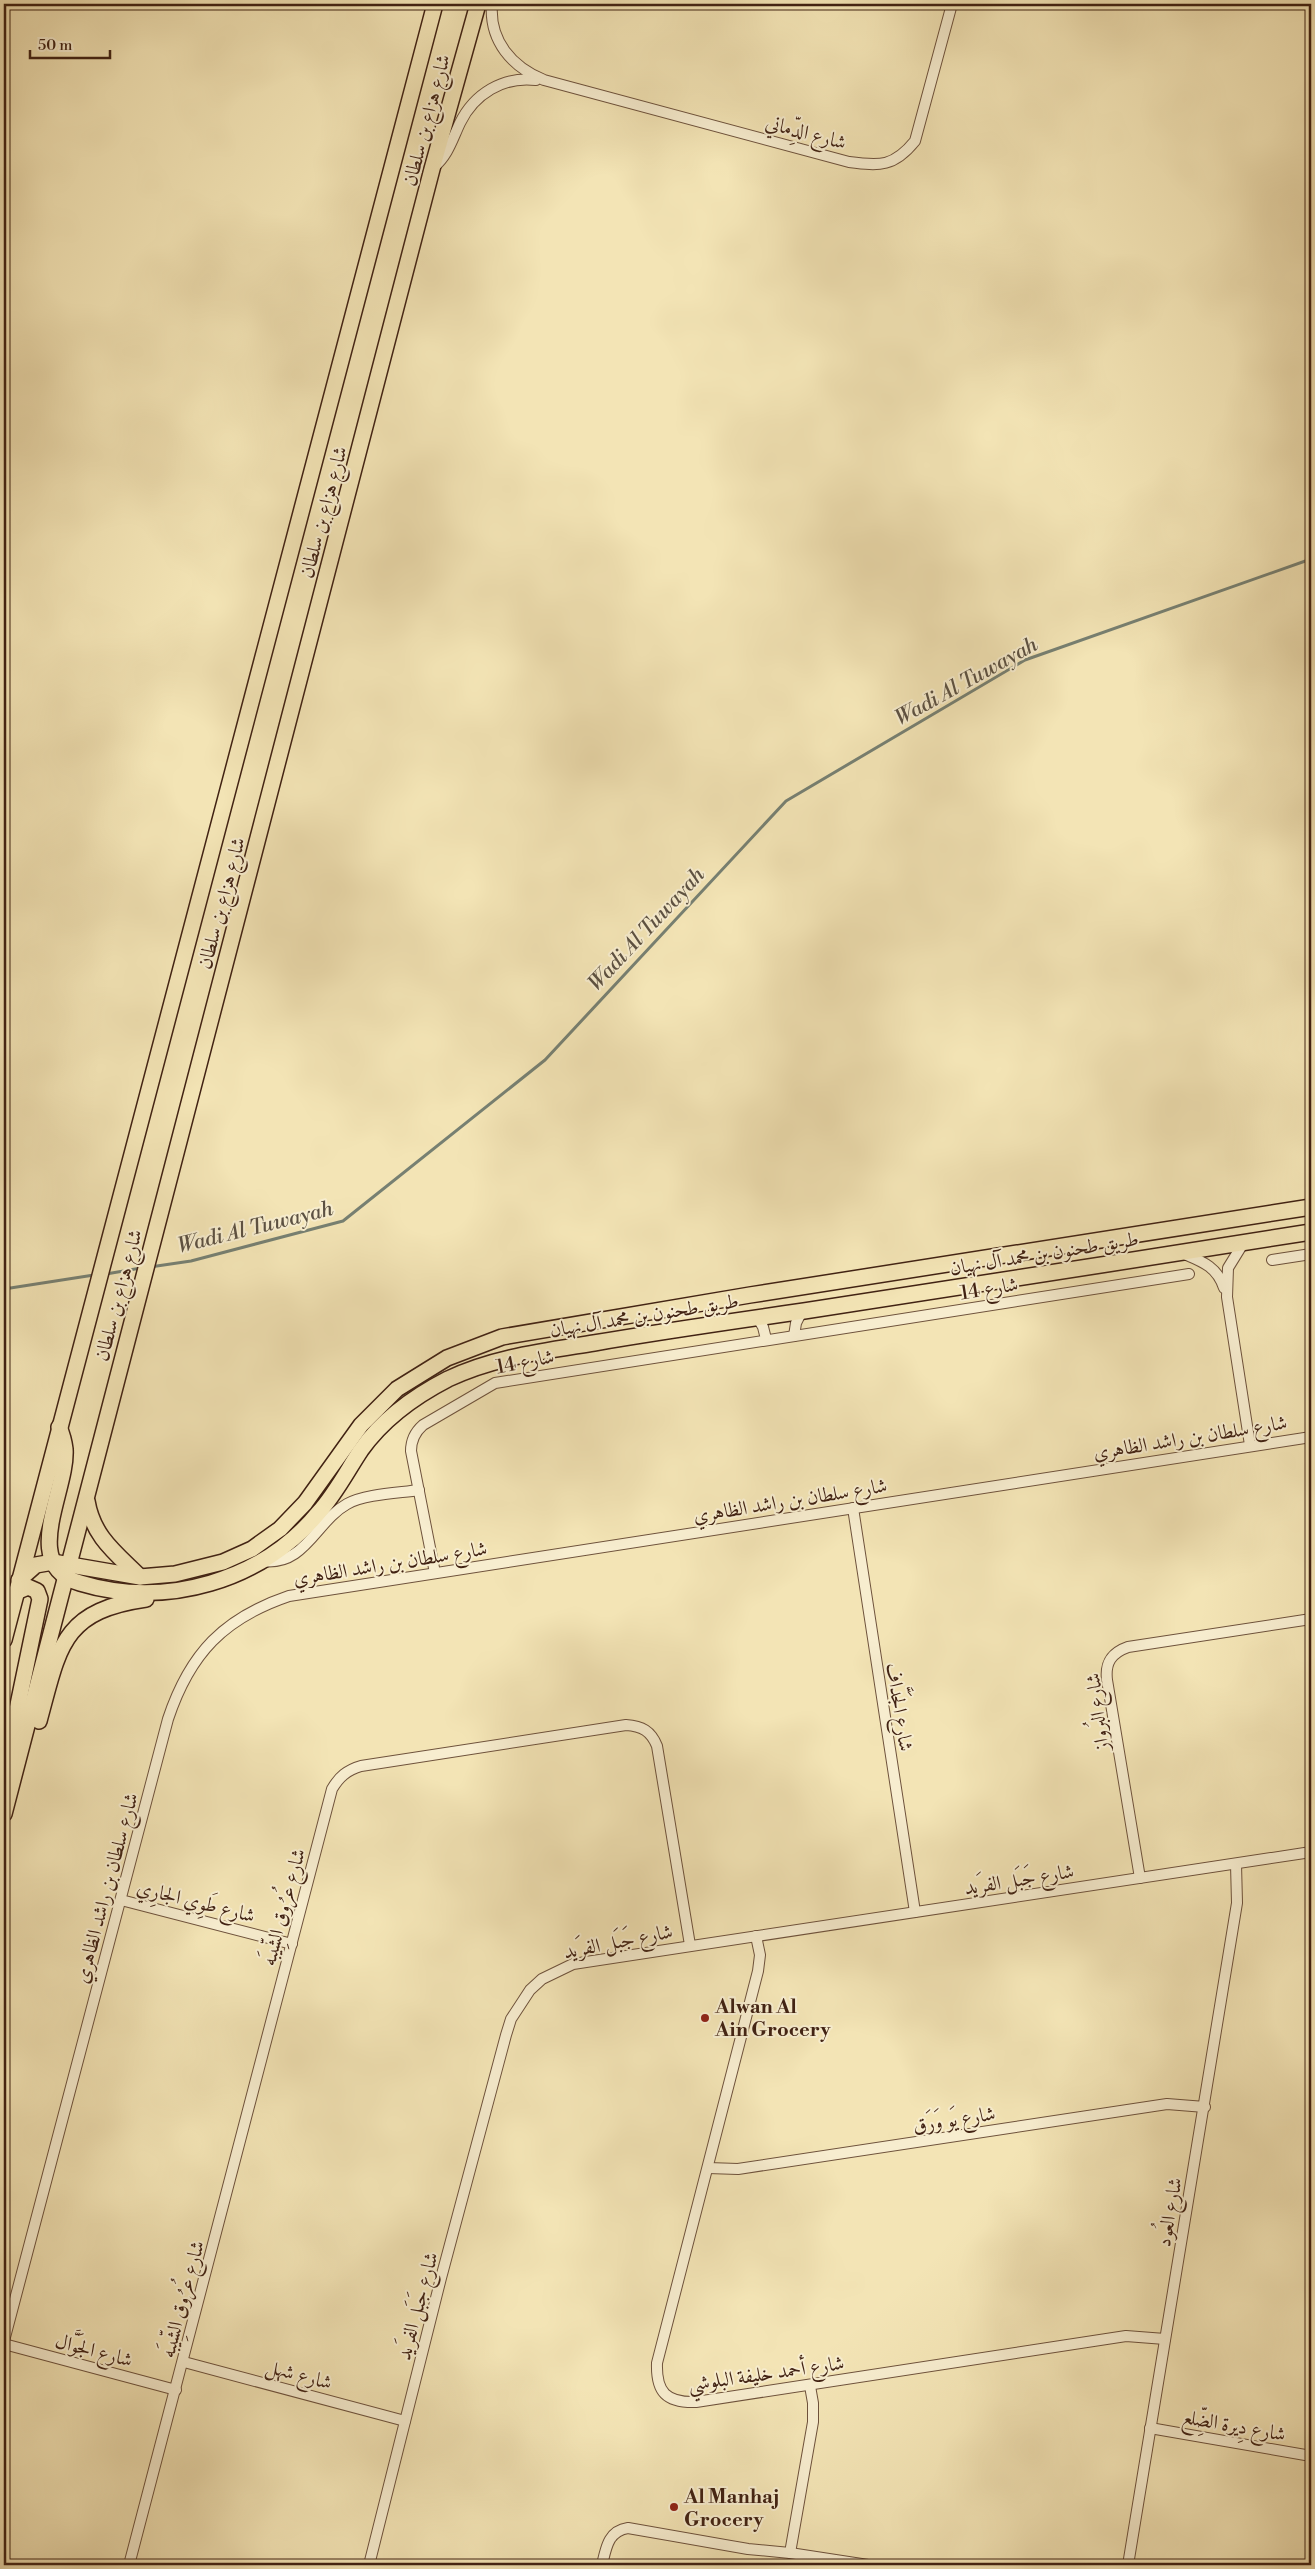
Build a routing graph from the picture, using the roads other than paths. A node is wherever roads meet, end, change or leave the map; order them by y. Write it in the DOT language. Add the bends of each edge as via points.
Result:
graph roads {
  1 [pos="435,4"];
  2 [pos="478,4"];
  3 [pos="492,4"];
  4 [pos="952,4"];
  5 [pos="544,80"];
  6 [pos="432,169"];
  7 [pos="1311,1207"];
  8 [pos="1311,1232"];
  9 [pos="1244,1242"];
  10 [pos="1181,1252"];
  11 [pos="1311,1254"];
  12 [pos="1272,1260"];
  13 [pos="1189,1274"];
  14 [pos="750,1295"];
  15 [pos="1227,1297"];
  16 [pos="802,1311"];
  17 [pos="757,1317"];
  18 [pos="794,1336"];
  19 [pos="624,1338"];
  20 [pos="766,1339"];
  21 [pos="59,1427"];
  22 [pos="1311,1436"];
  23 [pos="1250,1445"];
  24 [pos="419,1490"];
  25 [pos="86,1497"];
  26 [pos="852,1508"];
  27 [pos="262,1561"];
  28 [pos="53,1562"];
  29 [pos="68,1572"];
  30 [pos="435,1573"];
  31 [pos="140,1577"];
  32 [pos="18,1586"];
  33 [pos="203,1586"];
  34 [pos="1311,1619"];
  35 [pos="4,1640"];
  36 [pos="17,1764"];
  37 [pos="4,1814"];
  38 [pos="1311,1852"];
  39 [pos="1236,1864"];
  40 [pos="1140,1878"];
  41 [pos="121,1900"];
  42 [pos="915,1912"];
  43 [pos="756,1936"];
  44 [pos="292,1944"];
  45 [pos="690,1945"];
  46 [pos="1205,2106"];
  47 [pos="708,2168"];
  48 [pos="1165,2338"];
  49 [pos="4,2343"];
  50 [pos="184,2362"];
  51 [pos="810,2386"];
  52 [pos="176,2390"];
  53 [pos="405,2421"];
  54 [pos="1150,2428"];
  55 [pos="1311,2456"];
  56 [pos="790,2553"];
  57 [pos="129,2565"];
  58 [pos="369,2565"];
  59 [pos="602,2565"];
  60 [pos="868,2565"];
  61 [pos="1128,2565"];
  1 -- 21 [label="main road, شارع هزاع بن سلطان"];
  2 -- 6 [label="main road, شارع هزاع بن سلطان"];
  3 -- 5 [label="street, شارع الدِّماني" via="494,28 500,45 527,73"];
  4 -- 5 [label="street, شارع الدِّماني" via="914,141 892,162 875,165 849,162"];
  5 -- 6 [label="street, شارع الدِّماني" via="510,81 479,96 468,109 446,154"];
  6 -- 25 [label="main road, شارع هزاع بن سلطان"];
  7 -- 14 [label="main road, طريق طحنون بن محمد آل نهيان"];
  8 -- 9 [label="main road, طريق طحنون بن محمد آل نهيان"];
  9 -- 10 [label="main road, طريق طحنون بن محمد آل نهيان"];
  9 -- 15 [label="street" via="1228,1268"];
  10 -- 15 [label="street" via="1212,1267 1221,1279"];
  10 -- 16 [label="main road, طريق طحنون بن محمد آل نهيان"];
  11 -- 12 [label="street"];
  13 -- 18 [label="street, شارع 14"];
  14 -- 19 [label="main road" via="710,1308 633,1321 625,1326"];
  14 -- 31 [label="main road, طريق طحنون بن محمد آل نهيان" via="521,1332 447,1358 411,1378 371,1413 306,1503 266,1541 207,1567"];
  15 -- 23 [label="street"];
  16 -- 17 [label="main road, طريق طحنون بن محمد آل نهيان"];
  16 -- 18 [label="street"];
  17 -- 19 [label="main road, طريق طحنون بن محمد آل نهيان"];
  17 -- 20 [label="street"];
  18 -- 20 [label="street, شارع 14"];
  19 -- 27 [label="main road, طريق طحنون بن محمد آل نهيان" via="492,1362 421,1394 372,1436 328,1502 305,1528"];
  20 -- 24 [label="street, شارع 14" via="495,1383 416,1432 411,1446"];
  21 -- 28 [label="main road" via="65,1460 49,1537"];
  21 -- 32 [label="main road, شارع هزاع بن سلطان"];
  22 -- 23 [label="street, شارع سلطان بن راشد الظاهري"];
  23 -- 26 [label="street, شارع سلطان بن راشد الظاهري"];
  24 -- 27 [label="street" via="353,1501 340,1508 292,1556 279,1562"];
  24 -- 30 [label="street, شارع 14"];
  25 -- 29 [label="main road, شارع هزاع بن سلطان"];
  25 -- 31 [label="main road" via="97,1532"];
  26 -- 30 [label="street, شارع سلطان بن راشد الظاهري"];
  26 -- 42 [label="street, شارع الجَدَّاف"];
  27 -- 33 [label="main road, طريق طحنون بن محمد آل نهيان" via="234,1576"];
  28 -- 29 [label="main road"];
  28 -- 32 [label="main road" via="36,1565"];
  29 -- 31 [label="main road, طريق طحنون بن محمد آل نهيان"];
  29 -- 33 [label="main road, طريق طحنون بن محمد آل نهيان" via="103,1589 165,1591"];
  29 -- 36 [label="main road, شارع هزاع بن سلطان"];
  30 -- 41 [label="street, شارع سلطان بن راشد الظاهري" via="289,1596 249,1613 215,1637 199,1655 176,1695"];
  32 -- 35 [label="main road, شارع هزاع بن سلطان"];
  32 -- 36 [label="main road" via="37,1591 40,1599 14,1724"];
  33 -- 36 [label="main road" via="183,1594 106,1606 80,1624 57,1656 33,1742"];
  34 -- 40 [label="street, شارع البُرواز" via="1128,1647 1117,1651 1110,1659 1106,1669 1107,1680"];
  36 -- 37 [label="main road, شارع هزاع بن سلطان"];
  38 -- 39 [label="street, شارع جَبَل الفرَيد"];
  39 -- 40 [label="street, شارع جَبَل الفرَيد"];
  39 -- 46 [label="street, شارع العُود" via="1237,1903"];
  40 -- 42 [label="street, شارع جَبَل الفرَيد"];
  41 -- 44 [label="street, شارع طَوِي الجارِي"];
  41 -- 49 [label="street, شارع سلطان بن راشد الظاهري"];
  42 -- 43 [label="street, شارع جَبَل الفرَيد"];
  43 -- 45 [label="street, شارع جَبَل الفرَيد"];
  43 -- 47 [label="street, شارع أحمد خليفة البلوشي" via="760,1955 758,1971"];
  44 -- 45 [label="street, شارع عُرُوق الشِّيبَه" via="332,1789 344,1774 361,1766 626,1725 646,1730 657,1746"];
  44 -- 50 [label="street, شارع عُرُوق الشِّيبَه"];
  45 -- 53 [label="street, شارع جَبَل الفرَيد" via="573,1964 542,1979 519,2004 506,2035"];
  46 -- 47 [label="street, شارع يَو وَرَق" via="1166,2104 738,2169"];
  46 -- 48 [label="street, شارع العُود"];
  47 -- 51 [label="street, شارع أحمد خليفة البلوشي" via="656,2363 656,2379 661,2390 671,2399 682,2402"];
  48 -- 51 [label="street, شارع أحمد خليفة البلوشي" via="1126,2336"];
  48 -- 54 [label="street, شارع العُود"];
  49 -- 52 [label="street, شارع الجَوَّال"];
  50 -- 52 [label="street, شارع عُرُوق الشِّيبَه"];
  50 -- 53 [label="street, شارع شهل"];
  51 -- 56 [label="street" via="813,2422"];
  52 -- 57 [label="street, شارع عُرُوق الشِّيبَه"];
  53 -- 58 [label="street, شارع جَبَل الفرَيد"];
  54 -- 55 [label="street, شارع دِيرة الضِّلع"];
  54 -- 61 [label="street, شارع العُود"];
  56 -- 59 [label="street" via="628,2528 611,2536"];
  56 -- 60 [label="street"];
}
